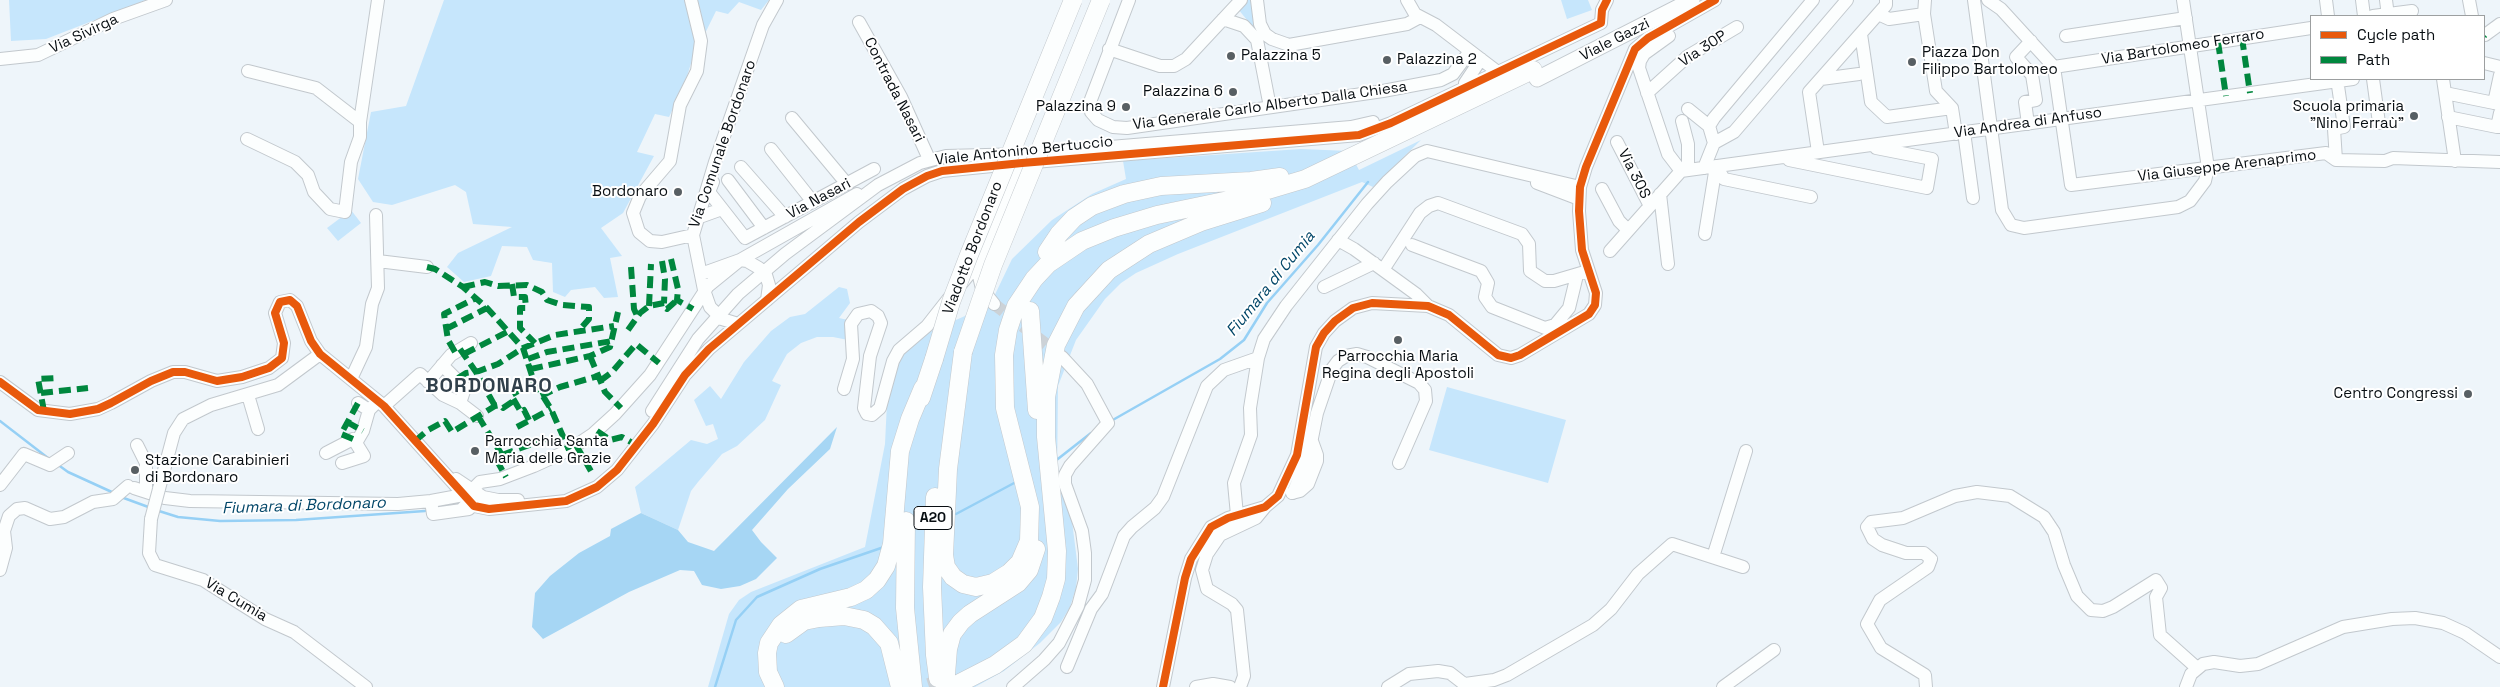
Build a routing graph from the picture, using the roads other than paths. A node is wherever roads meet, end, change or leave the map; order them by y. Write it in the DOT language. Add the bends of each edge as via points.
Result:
graph roads {
  1 [pos="166,0"];
  2 [pos="378,0"];
  3 [pos="690,0"];
  4 [pos="777,0"];
  5 [pos="1073,0"];
  6 [pos="1100,0"];
  7 [pos="1129,0"];
  8 [pos="1241,0"];
  9 [pos="1257,0"];
  10 [pos="1407,0"];
  11 [pos="1607,0"];
  12 [pos="1674,0"];
  13 [pos="1692,0"];
  14 [pos="1714,0"];
  15 [pos="1726,0"];
  16 [pos="1812,0"];
  17 [pos="1847,0"];
  18 [pos="1886,0"];
  19 [pos="1925,0"];
  20 [pos="1974,0"];
  21 [pos="1988,0"];
  22 [pos="2183,0"];
  23 [pos="2326,0"];
  24 [pos="2362,0"];
  25 [pos="2386,0"];
  26 [pos="2469,0"];
  27 [pos="2412,9"];
  28 [pos="1878,14"];
  29 [pos="1924,14"];
  30 [pos="2328,15"];
  31 [pos="2364,15"];
  32 [pos="2388,15"];
  33 [pos="2472,15"];
  34 [pos="1420,18"];
  35 [pos="2186,18"];
  36 [pos="1223,19"];
  37 [pos="859,22"];
  38 [pos="2500,24"];
  39 [pos="1737,27"];
  40 [pos="2310,28"];
  41 [pos="1603,29"];
  42 [pos="1861,34"];
  43 [pos="2485,35"];
  44 [pos="2066,36"];
  45 [pos="2031,42"];
  46 [pos="2190,46"];
  47 [pos="1110,49"];
  48 [pos="1470,51"];
  49 [pos="0,59"];
  50 [pos="1481,59"];
  51 [pos="2485,63"];
  52 [pos="2054,67"];
  53 [pos="2500,67"];
  54 [pos="1533,70"];
  55 [pos="1496,71"];
  56 [pos="248,72"];
  57 [pos="1858,74"];
  58 [pos="2500,75"];
  59 [pos="1821,79"];
  60 [pos="2337,80"];
  61 [pos="2373,80"];
  62 [pos="2443,80"];
  63 [pos="1464,83"];
  64 [pos="1647,93"];
  65 [pos="2445,93"];
  66 [pos="2058,97"];
  67 [pos="2036,100"];
  68 [pos="2198,100"];
  69 [pos="1270,107"];
  70 [pos="2498,107"];
  71 [pos="1952,108"];
  72 [pos="1688,109"];
  73 [pos="2448,117"];
  74 [pos="792,118"];
  75 [pos="2062,119"];
  76 [pos="360,122"];
  77 [pos="1682,122"];
  78 [pos="2379,123"];
  79 [pos="2028,124"];
  80 [pos="1709,126"];
  81 [pos="2499,127"];
  82 [pos="1991,129"];
  83 [pos="1960,133"];
  84 [pos="248,139"];
  85 [pos="1617,142"];
  86 [pos="1714,143"];
  87 [pos="1866,146"];
  88 [pos="771,149"];
  89 [pos="1818,152"];
  90 [pos="1024,158"];
  91 [pos="1345,158"];
  92 [pos="1779,158"];
  93 [pos="929,159"];
  94 [pos="2336,160"];
  95 [pos="2455,161"];
  96 [pos="715,162"];
  97 [pos="2500,162"];
  98 [pos="741,166"];
  99 [pos="1710,167"];
  100 [pos="2208,168"];
  101 [pos="874,170"];
  102 [pos="1685,170"];
  103 [pos="728,180"];
  104 [pos="847,184"];
  105 [pos="1312,184"];
  106 [pos="878,185"];
  107 [pos="1602,189"];
  108 [pos="1580,193"];
  109 [pos="1660,194"];
  110 [pos="1811,197"];
  111 [pos="1973,198"];
  112 [pos="744,201"];
  113 [pos="813,202"];
  114 [pos="1650,206"];
  115 [pos="725,212"];
  116 [pos="376,215"];
  117 [pos="785,217"];
  118 [pos="697,218"];
  119 [pos="764,228"];
  120 [pos="1628,230"];
  121 [pos="1705,234"];
  122 [pos="693,235"];
  123 [pos="1338,240"];
  124 [pos="1412,245"];
  125 [pos="1610,251"];
  126 [pos="1047,252"];
  127 [pos="984,256"];
  128 [pos="740,260"];
  129 [pos="378,261"];
  130 [pos="1668,264"];
  131 [pos="1379,266"];
  132 [pos="427,267"];
  133 [pos="1583,269"];
  134 [pos="764,272"];
  135 [pos="701,274"];
  136 [pos="1324,288"];
  137 [pos="704,290"];
  138 [pos="767,300"];
  139 [pos="994,304"];
  140 [pos="1428,306"];
  141 [pos="1030,311"];
  142 [pos="718,316"];
  143 [pos="738,324"];
  144 [pos="471,343"];
  145 [pos="963,352"];
  146 [pos="320,354"];
  147 [pos="1062,357"];
  148 [pos="1258,358"];
  149 [pos="442,365"];
  150 [pos="351,379"];
  151 [pos="0,382"];
  152 [pos="428,382"];
  153 [pos="922,388"];
  154 [pos="844,389"];
  155 [pos="248,395"];
  156 [pos="358,403"];
  157 [pos="460,403"];
  158 [pos="377,406"];
  159 [pos="477,416"];
  160 [pos="258,429"];
  161 [pos="356,443"];
  162 [pos="137,445"];
  163 [pos="1746,451"];
  164 [pos="68,453"];
  165 [pos="326,453"];
  166 [pos="342,463"];
  167 [pos="1399,463"];
  168 [pos="0,485"];
  169 [pos="136,489"];
  170 [pos="1278,496"];
  171 [pos="469,502"];
  172 [pos="1265,507"];
  173 [pos="1237,515"];
  174 [pos="1713,557"];
  175 [pos="1743,567"];
  176 [pos="0,570"];
  177 [pos="1774,650"];
  178 [pos="2500,657"];
  179 [pos="1067,667"];
  180 [pos="2198,668"];
  181 [pos="948,685"];
  182 [pos="1466,685"];
  183 [pos="366,687"];
  184 [pos="775,687"];
  185 [pos="782,687"];
  186 [pos="900,687"];
  187 [pos="913,687"];
  188 [pos="1012,687"];
  189 [pos="1163,687"];
  190 [pos="1196,687"];
  191 [pos="1230,687"];
  192 [pos="1240,687"];
  193 [pos="1388,687"];
  194 [pos="1723,687"];
  195 [pos="1926,687"];
  196 [pos="2186,687"];
  1 -- 49 [label="street, Via Sivirga" via="113,19 38,55"];
  2 -- 76 [label="street"];
  3 -- 122 [label="street" via="701,41 697,71 679,110 670,161 640,196 633,213 639,232 650,241 662,242"];
  4 -- 96 [label="street, Via Comunale Bordonaro" via="763,25"];
  5 -- 153 [label="highway, Viadotto Bordonaro / A20, bridge" via="969,255"];
  6 -- 145 [label="highway, Viadotto Bordonaro / A20, bridge" via="993,265"];
  7 -- 47 [label="street, Via Generale Carlo Alberto Dalla Chiesa"];
  8 -- 36 [label="street"];
  9 -- 34 [label="street" via="1260,24 1265,34 1289,44 1407,24"];
  10 -- 34 [label="street" via="1411,10"];
  11 -- 41 [label="street" via="1602,10"];
  12 -- 41 [label="main road, Viale Gazzi"];
  13 -- 54 [label="main road, Viale Gazzi"];
  14 -- 108 [label="street" via="1635,49"];
  15 -- 64 [label="street" via="1644,54 1639,68"];
  16 -- 80 [label="street"];
  17 -- 86 [label="street" via="1734,132"];
  18 -- 28 [label="street"];
  19 -- 29 [label="street"];
  20 -- 82 [label="street"];
  21 -- 45 [label="street" via="2001,9"];
  22 -- 35 [label="street"];
  23 -- 30 [label="street"];
  24 -- 31 [label="street"];
  25 -- 32 [label="street"];
  26 -- 33 [label="street"];
  27 -- 32 [label="street"];
  28 -- 29 [label="street" via="1889,19"];
  28 -- 42 [label="street"];
  29 -- 71 [label="street" via="1936,91"];
  34 -- 48 [label="street" via="1436,25"];
  35 -- 44 [label="street"];
  35 -- 46 [label="street"];
  36 -- 47 [label="street" via="1186,59 1174,66 1160,66"];
  36 -- 69 [label="street" via="1244,26 1257,40"];
  37 -- 93 [label="street, Contrada Nasari" via="901,97"];
  38 -- 43 [label="street"];
  39 -- 64 [label="street, Via 30P" via="1688,56"];
  40 -- 46 [label="street, Via Bartolomeo Ferraro"];
  41 -- 54 [label="main road, Viale Gazzi"];
  42 -- 59 [label="street"];
  42 -- 71 [label="street" via="1871,102 1886,117"];
  45 -- 52 [label="street"];
  45 -- 67 [label="street" via="2016,56 2032,74"];
  46 -- 52 [label="street, Via Bartolomeo Ferraro"];
  46 -- 68 [label="street"];
  47 -- 69 [label="street, Via Generale Carlo Alberto Dalla Chiesa" via="1090,102 1094,116 1107,125 1127,128"];
  48 -- 50 [label="street"];
  48 -- 69 [label="street, Via Generale Carlo Alberto Dalla Chiesa" via="1453,74 1441,80"];
  50 -- 55 [label="street"];
  50 -- 63 [label="street"];
  51 -- 53 [label="street"];
  52 -- 66 [label="street"];
  54 -- 55 [label="street" via="1514,60"];
  54 -- 91 [label="highway"];
  54 -- 105 [label="highway"];
  55 -- 63 [label="street, Viale Antonino Bertuccio"];
  55 -- 90 [label="street, Viale Antonino Bertuccio" via="1391,123 1352,136"];
  56 -- 76 [label="street" via="316,88"];
  57 -- 59 [label="street"];
  58 -- 70 [label="street"];
  59 -- 89 [label="street" via="1809,92"];
  60 -- 68 [label="street, Via Andrea di Anfuso"];
  60 -- 94 [label="street" via="2344,127 2334,129"];
  61 -- 78 [label="street"];
  62 -- 65 [label="street"];
  63 -- 90 [label="street, Viale Antonino Bertuccio" via="1389,117 1351,127"];
  64 -- 102 [label="street" via="1668,154"];
  65 -- 70 [label="street"];
  65 -- 73 [label="street"];
  66 -- 67 [label="street"];
  66 -- 75 [label="street"];
  67 -- 79 [label="street" via="2025,102"];
  68 -- 75 [label="street, Via Andrea di Anfuso"];
  68 -- 100 [label="street"];
  70 -- 81 [label="street"];
  71 -- 83 [label="street"];
  72 -- 80 [label="street"];
  73 -- 81 [label="street"];
  73 -- 95 [label="street"];
  74 -- 104 [label="street"];
  75 -- 79 [label="street, Via Andrea di Anfuso"];
  75 -- 100 [label="street, Via Giuseppe Arenaprimo" via="2071,186"];
  76 -- 84 [label="street" via="345,212 330,209 314,192 308,176 295,162"];
  77 -- 102 [label="street" via="1688,144"];
  79 -- 82 [label="street, Via Andrea di Anfuso"];
  80 -- 86 [label="street"];
  82 -- 83 [label="street, Via Andrea di Anfuso"];
  82 -- 100 [label="street" via="2002,210 2008,222 2019,228 2182,206 2193,198 2205,181"];
  83 -- 87 [label="street, Via Andrea di Anfuso"];
  83 -- 111 [label="street"];
  85 -- 114 [label="street, Via 30S"];
  86 -- 99 [label="street"];
  87 -- 89 [label="street, Via Andrea di Anfuso"];
  87 -- 92 [label="street" via="1932,160 1927,188"];
  88 -- 113 [label="street"];
  89 -- 92 [label="street, Via Andrea di Anfuso"];
  90 -- 93 [label="street, Viale Antonino Bertuccio" via="946,156"];
  90 -- 127 [label="street"];
  90 -- 138 [label="street, Viale Antonino Bertuccio" via="942,171 919,180 860,222"];
  91 -- 126 [label="highway" via="1293,175 1161,186 1124,194 1092,206 1074,218"];
  91 -- 145 [label="highway" via="1305,179 1114,228 1072,246 1041,271 1016,306 1004,355 1005,408 1030,507 1030,541 1020,562 1009,574 993,583 976,587 953,577 946,567 944,555 948,469"];
  92 -- 99 [label="street, Via Andrea di Anfuso"];
  93 -- 106 [label="street, Viale Antonino Bertuccio"];
  94 -- 95 [label="street, Via Giuseppe Arenaprimo"];
  94 -- 100 [label="street, Via Giuseppe Arenaprimo" via="2326,153"];
  95 -- 97 [label="street, Via Giuseppe Arenaprimo"];
  96 -- 115 [label="street, Via Nasari" via="718,168 710,192"];
  96 -- 118 [label="street, Via Comunale Bordonaro"];
  98 -- 117 [label="street"];
  99 -- 102 [label="street, Via Andrea di Anfuso"];
  99 -- 110 [label="street" via="1724,179"];
  99 -- 121 [label="street"];
  101 -- 104 [label="street, Via Nasari"];
  102 -- 109 [label="street"];
  103 -- 112 [label="street"];
  104 -- 113 [label="street, Via Nasari"];
  105 -- 181 [label="highway" via="1149,244 1109,270 1076,306 1056,346 1046,396 1046,437 1057,551 1052,597 1043,618 1024,644 995,665"];
  105 -- 181 [label="highway" via="1116,233 1066,257 1033,290 1021,308 1014,330 1009,380 1013,420 1036,506 1036,552 1029,570 1018,583 970,614 952,634 948,649"];
  106 -- 128 [label="street" via="847,198"];
  106 -- 134 [label="street, Viale Antonino Bertuccio"];
  107 -- 120 [label="street" via="1619,221"];
  108 -- 123 [label="street" via="1519,174 1430,151 1423,152 1387,182"];
  108 -- 133 [label="street"];
  109 -- 114 [label="street"];
  109 -- 130 [label="street"];
  112 -- 115 [label="street"];
  112 -- 119 [label="street"];
  113 -- 117 [label="street, Via Nasari"];
  114 -- 120 [label="street"];
  115 -- 118 [label="street"];
  115 -- 119 [label="street, Via Nasari" via="745,238"];
  116 -- 129 [label="street"];
  117 -- 119 [label="street, Via Nasari"];
  118 -- 122 [label="street, Via Comunale Bordonaro"];
  120 -- 125 [label="street"];
  122 -- 135 [label="street, Via Comunale Bordonaro"];
  123 -- 131 [label="street"];
  123 -- 148 [label="street" via="1269,331"];
  124 -- 133 [label="street" via="1481,271 1488,283 1485,297 1492,307 1544,328 1555,325 1569,308"];
  127 -- 139 [label="street" via="978,278"];
  127 -- 154 [label="street" via="927,326 899,350 880,408 872,415 867,414 864,408 870,356 881,323 871,311 858,314 852,324 854,359"];
  128 -- 134 [label="street"];
  128 -- 135 [label="street"];
  128 -- 137 [label="street"];
  129 -- 132 [label="street"];
  129 -- 150 [label="street" via="378,288 372,304 367,343"];
  131 -- 133 [label="street" via="1420,213 1438,203 1525,237 1529,244 1529,266 1536,277 1549,282"];
  131 -- 136 [label="street"];
  131 -- 140 [label="street"];
  133 -- 140 [label="street" via="1596,293 1595,306 1589,314 1511,358 1494,352 1445,312"];
  134 -- 138 [label="street" via="769,286"];
  134 -- 142 [label="street, Viale Antonino Bertuccio"];
  135 -- 137 [label="street, Via Comunale Bordonaro"];
  137 -- 142 [label="street, Via Comunale Bordonaro" via="710,307"];
  137 -- 171 [label="street" via="650,375 597,430 569,450 513,475 480,482"];
  138 -- 143 [label="street, Viale Antonino Bertuccio"];
  140 -- 170 [label="street" via="1366,305 1347,312 1330,325 1316,347 1297,455"];
  141 -- 181 [label="highway" via="1052,547 1049,586 1038,615 1021,640 992,661"];
  142 -- 143 [label="street"];
  142 -- 171 [label="street, Viale Antonino Bertuccio" via="682,362 626,449 593,480 564,493 534,499"];
  143 -- 171 [label="street, Viale Antonino Bertuccio" via="690,368 646,435 617,470 597,487 566,501 521,507"];
  144 -- 149 [label="street"];
  145 -- 181 [label="highway, A20" via="951,392 932,523 935,655"];
  146 -- 150 [label="street"];
  146 -- 151 [label="street" via="297,306 286,300 278,305 275,313 284,343 282,358 269,368 242,377 217,381 173,372 98,409 70,414 38,410"];
  146 -- 155 [label="street, Via Cumia" via="284,382"];
  147 -- 188 [label="street" via="1087,384 1108,423 1065,475 1065,484 1082,531 1085,580 1078,606 1059,643"];
  148 -- 173 [label="street" via="1250,408 1252,429 1234,483"];
  148 -- 179 [label="street" via="1224,370 1207,386 1163,497 1124,536 1102,594 1091,609"];
  149 -- 152 [label="street"];
  149 -- 157 [label="street" via="465,388"];
  150 -- 158 [label="street"];
  152 -- 157 [label="street" via="450,400"];
  152 -- 158 [label="street" via="420,374"];
  153 -- 184 [label="highway" via="900,451 892,544 886,566 866,590 851,597 801,609 781,625 767,652 768,672"];
  153 -- 187 [label="highway, A20" via="908,483 904,559 904,608"];
  155 -- 160 [label="street"];
  155 -- 183 [label="street, Via Cumia, bridge" via="202,408 179,423 171,441 151,519 149,553 155,565 203,580 265,619 294,632"];
  156 -- 158 [label="street"];
  157 -- 159 [label="street"];
  158 -- 161 [label="street"];
  158 -- 171 [label="street" via="444,470"];
  161 -- 165 [label="street" via="353,439"];
  161 -- 166 [label="street" via="364,456"];
  162 -- 169 [label="street" via="146,462"];
  163 -- 174 [label="street"];
  164 -- 168 [label="street" via="50,465 24,454"];
  167 -- 170 [label="street" via="1426,401 1426,393 1419,383 1362,355 1346,356 1334,364 1320,405 1308,458 1293,493"];
  169 -- 171 [label="street" via="190,502"];
  169 -- 176 [label="street" via="50,520 25,508 17,509 9,516 4,531 6,548"];
  170 -- 172 [label="street"];
  172 -- 173 [label="street"];
  172 -- 192 [label="street" via="1252,521 1220,535 1203,565 1207,589 1237,610 1244,676"];
  173 -- 189 [label="street" via="1207,531 1188,565"];
  174 -- 175 [label="street"];
  174 -- 182 [label="street" via="1672,544 1638,574 1611,609 1593,625 1507,675"];
  177 -- 194 [label="street"];
  178 -- 180 [label="street" via="2458,629 2434,620 2404,618 2343,627 2258,664 2209,663"];
  180 -- 195 [label="street" via="2160,635 2156,597 2160,588 2156,580 2113,607 2103,611 2091,610 2078,596 2054,532 2044,517 2010,496 1977,492 1955,496 1904,518 1872,522 1867,527 1882,545 1906,553 1924,553 1931,559 1928,567 1880,600 1867,624 1881,648 1925,675"];
  180 -- 196 [label="street" via="2188,678"];
  182 -- 193 [label="street" via="1450,674 1438,671 1409,674"];
  185 -- 186 [label="highway" via="774,669 778,646 794,626 829,616 855,618 874,626 889,643"];
  190 -- 191 [label="street" via="1213,684"];
}
